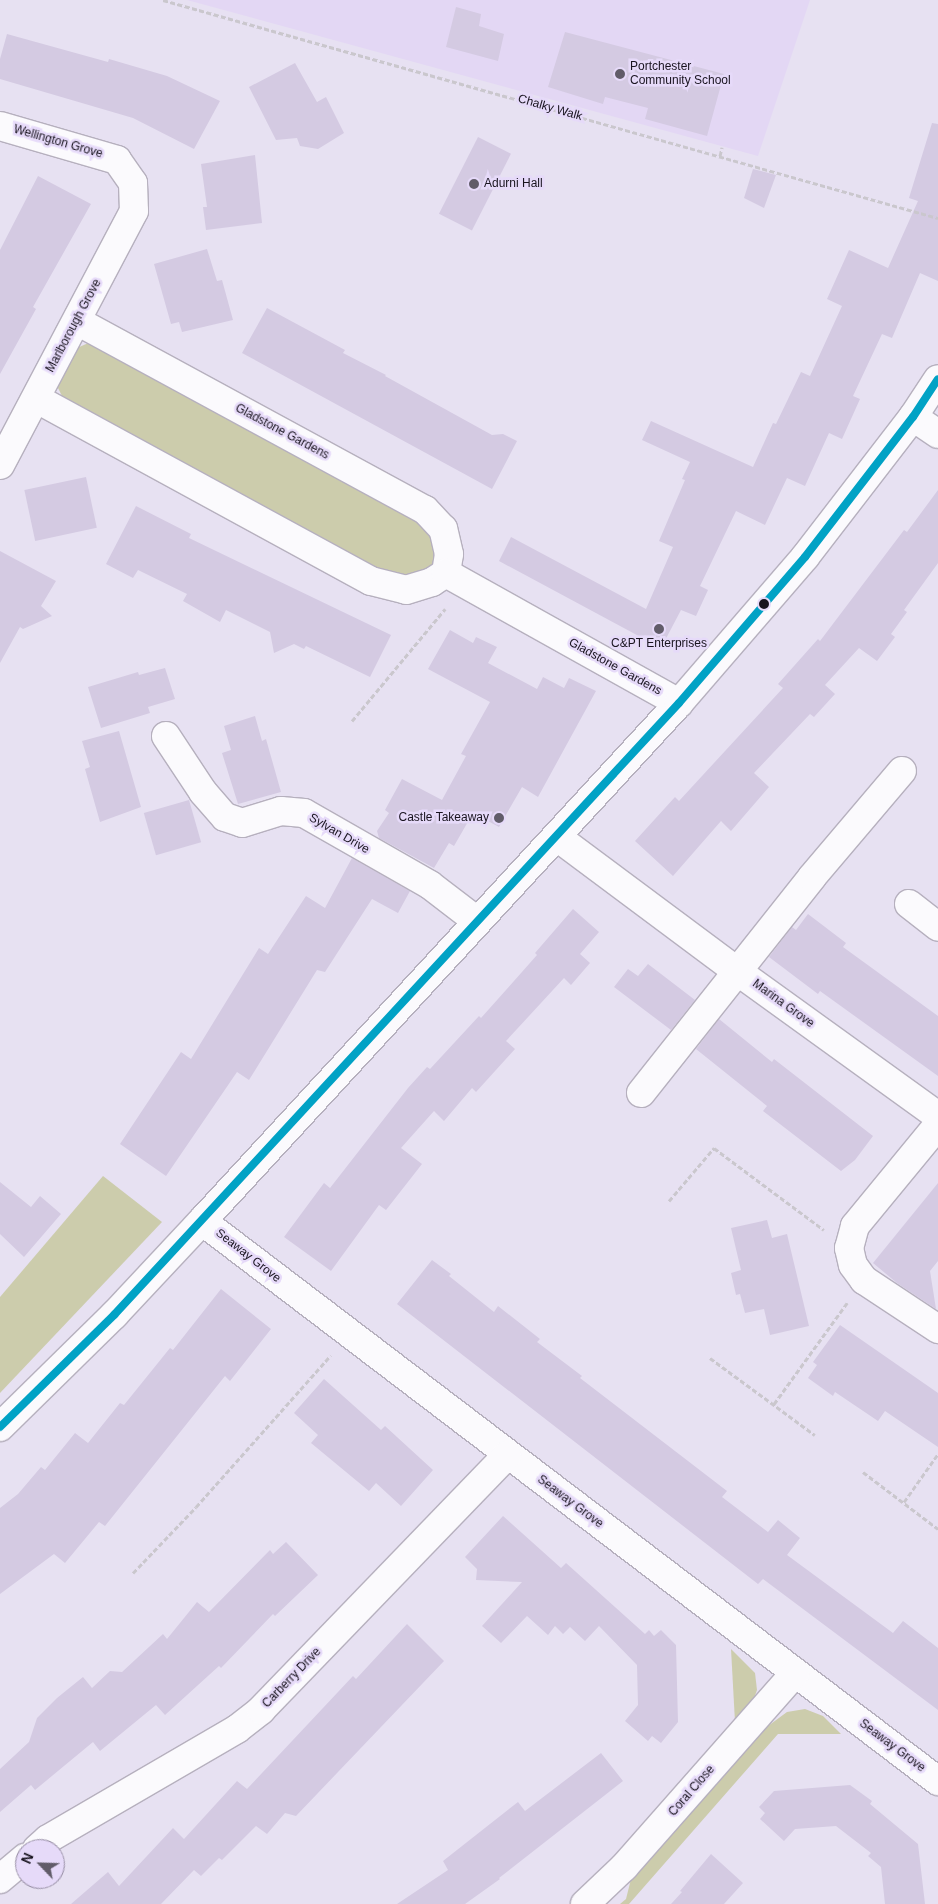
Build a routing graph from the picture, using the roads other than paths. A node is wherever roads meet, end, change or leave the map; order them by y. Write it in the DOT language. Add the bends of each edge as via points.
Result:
graph roads {
  1 [pos="0,126"];
  2 [pos="133,183"];
  3 [pos="77,321"];
  4 [pos="938,380"];
  5 [pos="37,399"];
  6 [pos="912,417"];
  7 [pos="938,434"];
  8 [pos="0,465"];
  9 [pos="456,578"];
  10 [pos="679,703"];
  11 [pos="166,736"];
  12 [pos="902,771"];
  13 [pos="557,836"];
  14 [pos="908,904"];
  15 [pos="477,920"];
  16 [pos="938,927"];
  17 [pos="737,971"];
  18 [pos="641,1093"];
  19 [pos="938,1116"];
  20 [pos="938,1125"];
  21 [pos="202,1221"];
  22 [pos="938,1329"];
  23 [pos="0,1427"];
  24 [pos="507,1455"];
  25 [pos="795,1673"];
  26 [pos="938,1781"];
  27 [pos="48,1839"];
  28 [pos="15,1866"];
  29 [pos="0,1879"];
  30 [pos="585,1904"];
  1 -- 2 [label="street, Wellington Grove" via="117,160"];
  2 -- 3 [label="street, Marlborough Grove" via="134,211"];
  3 -- 5 [label="street, Marlborough Grove"];
  3 -- 9 [label="street, Gladstone Gardens" via="425,510 443,529"];
  4 -- 6 [label="street"];
  5 -- 8 [label="street, Marlborough Grove"];
  5 -- 9 [label="street" via="371,581 406,590"];
  6 -- 7 [label="street"];
  6 -- 10 [label="street" via="805,557"];
  9 -- 10 [label="street, Gladstone Gardens"];
  10 -- 13 [label="street"];
  11 -- 15 [label="street, Sylvan Drive" via="225,817 242,823 281,811 304,813 430,886"];
  12 -- 17 [label="street"];
  13 -- 15 [label="street"];
  13 -- 17 [label="street, Marina Grove"];
  14 -- 16 [label="street"];
  15 -- 21 [label="street"];
  17 -- 18 [label="street"];
  17 -- 19 [label="street, Marina Grove"];
  20 -- 22 [label="street" via="855,1226 848,1248 864,1280"];
  21 -- 23 [label="street" via="114,1316"];
  21 -- 24 [label="street, Seaway Grove"];
  24 -- 25 [label="street, Seaway Grove"];
  24 -- 27 [label="street, Carberry Drive" via="261,1710 237,1729"];
  25 -- 26 [label="street, Seaway Grove"];
  25 -- 30 [label="street, Coral Close" via="624,1867"];
  28 -- 29 [label="street"];
}
